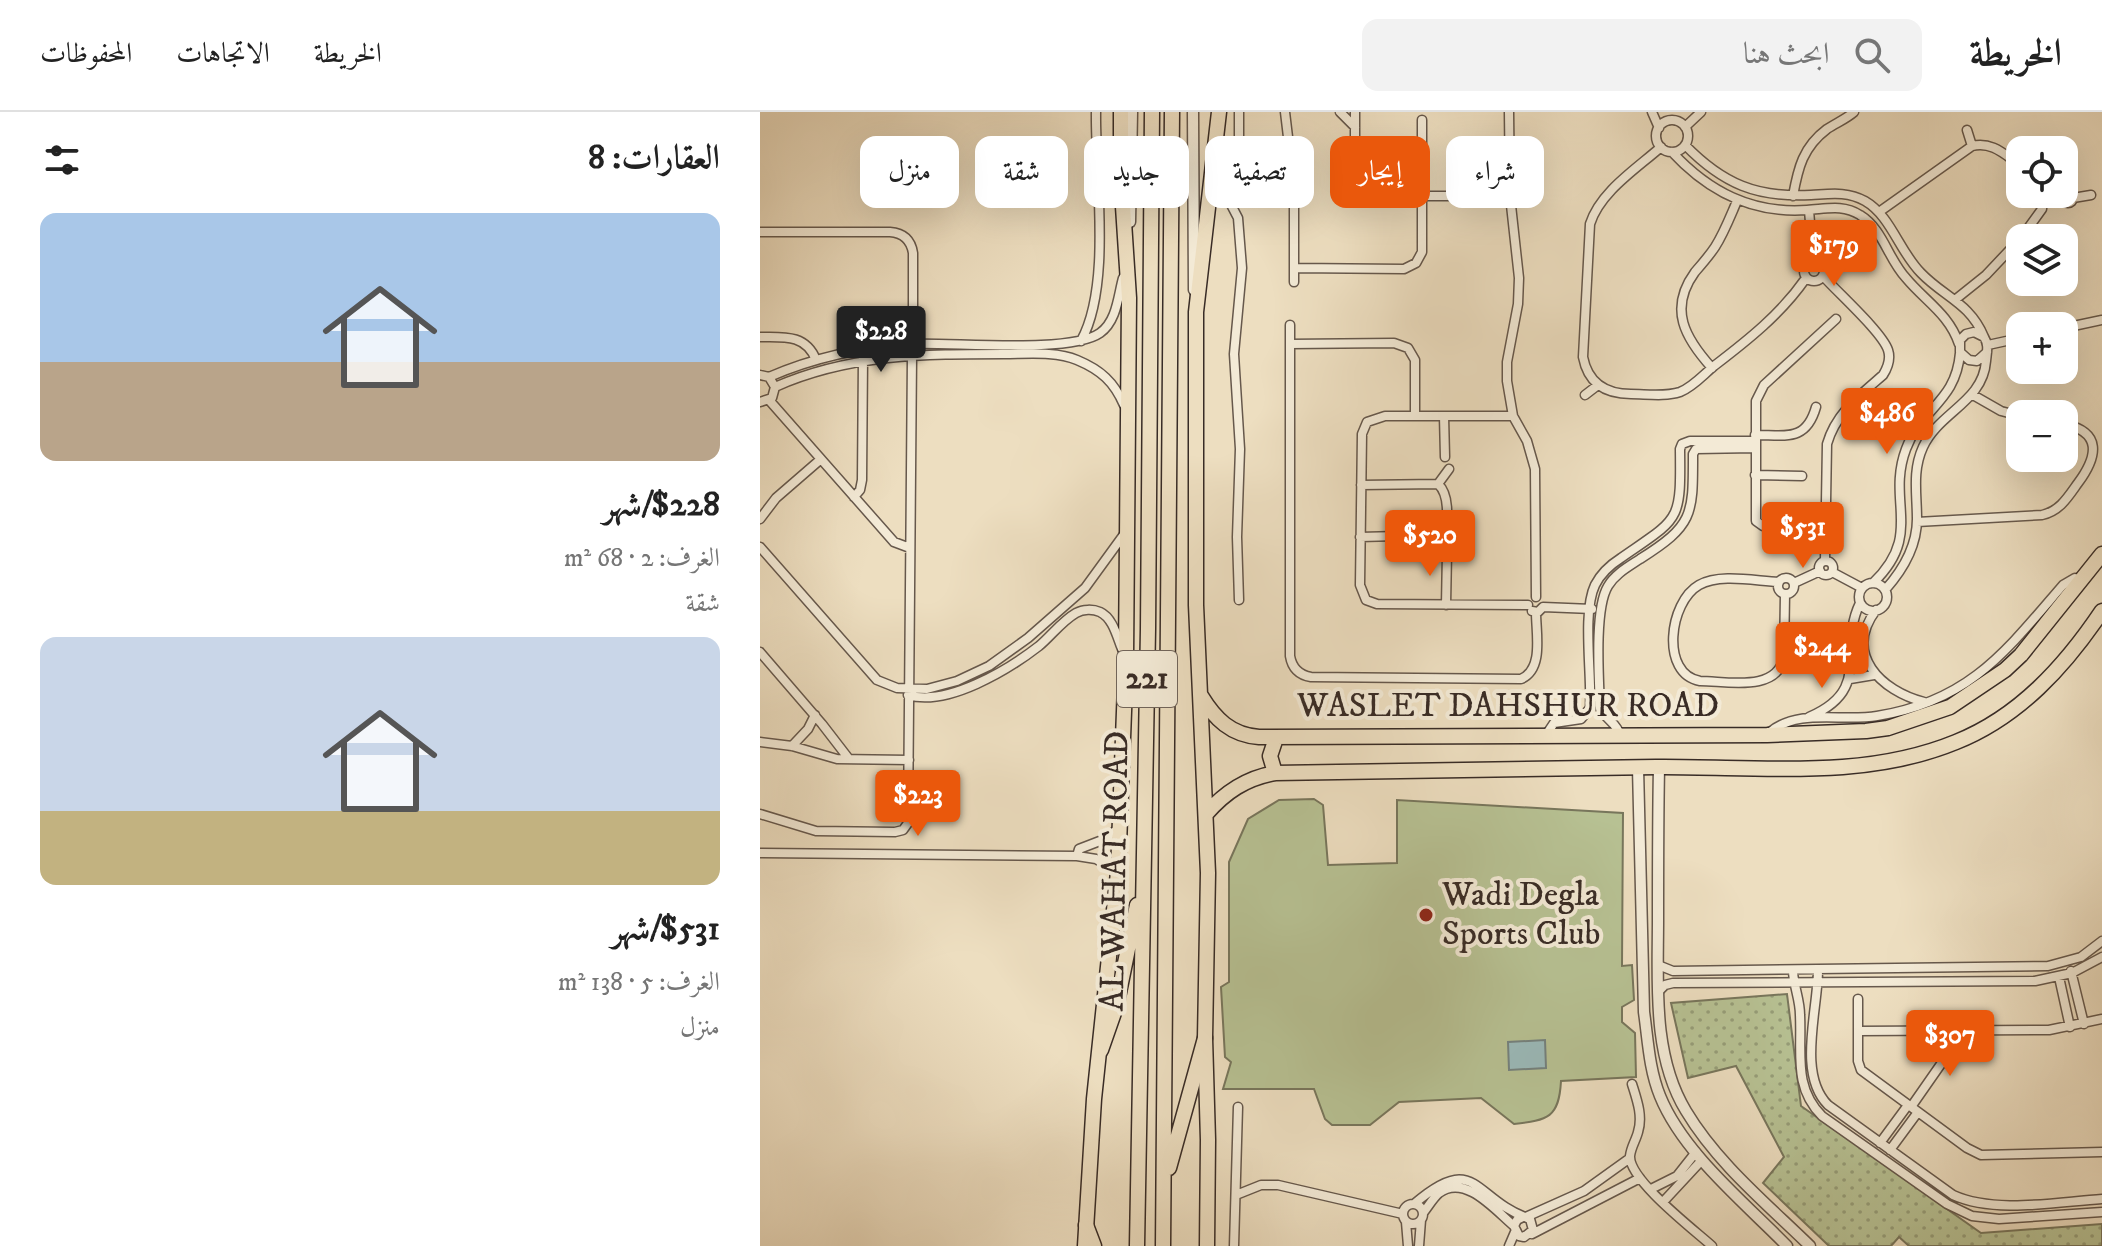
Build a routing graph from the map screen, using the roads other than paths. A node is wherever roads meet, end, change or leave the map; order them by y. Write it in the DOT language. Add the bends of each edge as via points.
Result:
graph roads {
  1 [pos="1096,112"];
  2 [pos="1121,112"];
  3 [pos="1132,112"];
  4 [pos="1152,112"];
  5 [pos="1172,112"];
  6 [pos="1193,112"];
  7 [pos="1219,112"];
  8 [pos="1239,112"];
  9 [pos="1285,112"];
  10 [pos="1340,112"];
  11 [pos="1355,112"];
  12 [pos="1509,112"];
  13 [pos="1652,112"];
  14 [pos="1701,112"];
  15 [pos="1854,112"];
  16 [pos="1670,116"];
  17 [pos="1422,120"];
  18 [pos="1355,127"];
  19 [pos="1685,127"];
  20 [pos="1659,128"];
  21 [pos="1967,130"];
  22 [pos="1355,136"];
  23 [pos="1422,136"];
  24 [pos="1509,136"];
  25 [pos="1685,145"];
  26 [pos="1972,146"];
  27 [pos="1661,147"];
  28 [pos="1672,152"];
  29 [pos="2006,155"];
  30 [pos="2091,195"];
  31 [pos="1793,196"];
  32 [pos="2078,196"];
  33 [pos="1737,201"];
  34 [pos="1422,208"];
  35 [pos="1511,208"];
  36 [pos="1809,210"];
  37 [pos="1879,212"];
  38 [pos="760,232"];
  39 [pos="2006,254"];
  40 [pos="1128,258"];
  41 [pos="1813,260"];
  42 [pos="1294,268"];
  43 [pos="1823,276"];
  44 [pos="1806,278"];
  45 [pos="1294,282"];
  46 [pos="1956,299"];
  47 [pos="1196,312"];
  48 [pos="1836,319"];
  49 [pos="2102,320"];
  50 [pos="1290,325"];
  51 [pos="2078,325"];
  52 [pos="760,337"];
  53 [pos="1081,341"];
  54 [pos="2006,341"];
  55 [pos="913,344"];
  56 [pos="1290,344"];
  57 [pos="1986,345"];
  58 [pos="1959,348"];
  59 [pos="864,349"];
  60 [pos="937,349"];
  61 [pos="991,349"];
  62 [pos="912,356"];
  63 [pos="816,360"];
  64 [pos="863,360"];
  65 [pos="1712,368"];
  66 [pos="765,376"];
  67 [pos="1598,385"];
  68 [pos="775,387"];
  69 [pos="1585,395"];
  70 [pos="1973,395"];
  71 [pos="764,401"];
  72 [pos="1816,407"];
  73 [pos="1127,411"];
  74 [pos="2006,412"];
  75 [pos="1415,416"];
  76 [pos="1444,416"];
  77 [pos="1513,416"];
  78 [pos="2078,428"];
  79 [pos="1755,442"];
  80 [pos="2098,442"];
  81 [pos="1728,444"];
  82 [pos="1445,457"];
  83 [pos="821,459"];
  84 [pos="1449,469"];
  85 [pos="1755,475"];
  86 [pos="1802,476"];
  87 [pos="1438,484"];
  88 [pos="1361,485"];
  89 [pos="854,497"];
  90 [pos="760,519"];
  91 [pos="1917,522"];
  92 [pos="1795,527"];
  93 [pos="1127,530"];
  94 [pos="1360,537"];
  95 [pos="760,547"];
  96 [pos="910,548"];
  97 [pos="1629,552"];
  98 [pos="1447,553"];
  99 [pos="2102,554"];
  100 [pos="1825,560"];
  101 [pos="1636,561"];
  102 [pos="1820,571"];
  103 [pos="1832,572"];
  104 [pos="2083,581"];
  105 [pos="1779,582"];
  106 [pos="1794,583"];
  107 [pos="1873,583"];
  108 [pos="1862,588"];
  109 [pos="1885,590"];
  110 [pos="1785,594"];
  111 [pos="1536,597"];
  112 [pos="1239,600"];
  113 [pos="1860,603"];
  114 [pos="1446,605"];
  115 [pos="1528,605"];
  116 [pos="1539,609"];
  117 [pos="1590,609"];
  118 [pos="1600,609"];
  119 [pos="1876,610"];
  120 [pos="2102,611"];
  121 [pos="760,652"];
  122 [pos="1126,658"];
  123 [pos="1874,675"];
  124 [pos="1850,679"];
  125 [pos="971,681"];
  126 [pos="909,692"];
  127 [pos="1200,693"];
  128 [pos="1927,702"];
  129 [pos="1595,708"];
  130 [pos="815,715"];
  131 [pos="1809,717"];
  132 [pos="1546,735"];
  133 [pos="1620,735"];
  134 [pos="1767,735"];
  135 [pos="1276,738"];
  136 [pos="760,742"];
  137 [pos="792,746"];
  138 [pos="849,759"];
  139 [pos="909,760"];
  140 [pos="1659,767"];
  141 [pos="1638,768"];
  142 [pos="1275,773"];
  143 [pos="760,814"];
  144 [pos="1206,814"];
  145 [pos="1121,826"];
  146 [pos="760,853"];
  147 [pos="1077,856"];
  148 [pos="1639,867"];
  149 [pos="1658,867"];
  150 [pos="1144,869"];
  151 [pos="1118,872"];
  152 [pos="2102,941"];
  153 [pos="2102,957"];
  154 [pos="2068,962"];
  155 [pos="1658,965"];
  156 [pos="1818,970"];
  157 [pos="1793,972"];
  158 [pos="2072,973"];
  159 [pos="2059,977"];
  160 [pos="1818,982"];
  161 [pos="1794,983"];
  162 [pos="1658,992"];
  163 [pos="1858,999"];
  164 [pos="2102,1019"];
  165 [pos="2084,1024"];
  166 [pos="2070,1027"];
  167 [pos="1858,1031"];
  168 [pos="1964,1031"];
  169 [pos="1205,1038"];
  170 [pos="1101,1050"];
  171 [pos="1632,1084"];
  172 [pos="1238,1107"];
  173 [pos="1912,1108"];
  174 [pos="1880,1143"];
  175 [pos="1709,1144"];
  176 [pos="1890,1150"];
  177 [pos="2102,1152"];
  178 [pos="1699,1156"];
  179 [pos="1630,1158"];
  180 [pos="1640,1178"];
  181 [pos="1163,1188"];
  182 [pos="1651,1189"];
  183 [pos="1236,1195"];
  184 [pos="2102,1199"];
  185 [pos="1663,1202"];
  186 [pos="1414,1204"];
  187 [pos="2102,1212"];
  188 [pos="1422,1216"];
  189 [pos="1525,1217"];
  190 [pos="1404,1218"];
  191 [pos="1086,1225"];
  192 [pos="1514,1229"];
  193 [pos="1530,1234"];
  194 [pos="1085,1246"];
  195 [pos="1094,1246"];
  196 [pos="1137,1246"];
  197 [pos="1163,1246"];
  198 [pos="1207,1246"];
  199 [pos="1234,1246"];
  200 [pos="1408,1246"];
  201 [pos="1419,1246"];
  202 [pos="1509,1246"];
  203 [pos="1524,1246"];
  204 [pos="1712,1246"];
  205 [pos="1787,1246"];
  206 [pos="1810,1246"];
  1 -- 53 [label="street" via="1098,258"];
  2 -- 40 [label="main road"];
  3 -- 40 [label="street"];
  4 -- 150 [label="main road, AL WAHAT ROAD / 221"];
  5 -- 181 [label="main road, AL WAHAT ROAD / 221"];
  6 -- 47 [label="street"];
  7 -- 47 [label="main road"];
  8 -- 112 [label="street" via="1239,143 1223,183 1238,218 1242,268 1234,354 1240,449"];
  9 -- 42 [label="street" via="1294,187"];
  10 -- 18 [label="street"];
  11 -- 18 [label="street"];
  12 -- 24 [label="street"];
  13 -- 20 [label="street"];
  14 -- 19 [label="street"];
  15 -- 31 [label="street" via="1806,150"];
  16 -- 19 [label="street"];
  16 -- 20 [label="street"];
  17 -- 23 [label="street"];
  18 -- 22 [label="street"];
  19 -- 25 [label="street"];
  20 -- 27 [label="street"];
  21 -- 26 [label="street"];
  25 -- 28 [label="street"];
  25 -- 31 [label="street" via="1712,170 1743,188"];
  26 -- 29 [label="street" via="1987,144"];
  26 -- 37 [label="street"];
  27 -- 28 [label="street"];
  27 -- 67 [label="street" via="1605,197 1590,224 1583,357"];
  28 -- 33 [label="street" via="1702,181"];
  30 -- 32 [label="street"];
  31 -- 37 [label="street" via="1846,194"];
  33 -- 36 [label="street"];
  33 -- 65 [label="street" via="1682,300 1684,330"];
  34 -- 42 [label="street" via="1422,252 1410,267"];
  35 -- 77 [label="street" via="1519,278 1507,362"];
  36 -- 41 [label="street"];
  36 -- 58 [label="street" via="1844,208 1864,217 1901,273 1949,322"];
  37 -- 46 [label="street" via="1913,265"];
  38 -- 55 [label="street" via="903,235 913,253"];
  39 -- 46 [label="street"];
  40 -- 53 [label="street" via="1113,318 1098,335"];
  40 -- 73 [label="main road"];
  41 -- 43 [label="street" via="1822,264"];
  41 -- 44 [label="street" via="1804,267"];
  42 -- 45 [label="street"];
  43 -- 44 [label="street" via="1817,281"];
  43 -- 100 [label="street" via="1883,340 1889,354 1883,375 1848,406 1830,434"];
  44 -- 65 [label="street" via="1752,337"];
  46 -- 57 [label="street" via="1974,316"];
  47 -- 127 [label="main road"];
  48 -- 79 [label="street" via="1760,390"];
  49 -- 51 [label="street"];
  50 -- 56 [label="street"];
  52 -- 63 [label="street" via="796,339"];
  53 -- 61 [label="street"];
  54 -- 57 [label="street"];
  55 -- 59 [label="street"];
  55 -- 60 [label="street"];
  56 -- 75 [label="street" via="1394,343 1408,348 1415,360"];
  56 -- 116 [label="street" via="1294,668 1311,677 1521,679 1535,668"];
  57 -- 58 [label="street" via="1981,359 1973,361"];
  57 -- 58 [label="street" via="1978,332 1969,332"];
  57 -- 70 [label="street" via="1984,375"];
  58 -- 107 [label="street" via="1951,387 1905,449 1900,475 1902,535 1892,561"];
  59 -- 63 [label="street"];
  59 -- 64 [label="street"];
  60 -- 61 [label="street"];
  60 -- 62 [label="street"];
  61 -- 73 [label="street" via="1075,359 1111,381"];
  62 -- 64 [label="street"];
  62 -- 96 [label="street"];
  63 -- 66 [label="street"];
  64 -- 68 [label="street"];
  64 -- 89 [label="street" via="862,485"];
  65 -- 67 [label="street" via="1674,394 1620,394"];
  66 -- 68 [label="street"];
  67 -- 69 [label="street"];
  68 -- 71 [label="street"];
  70 -- 74 [label="street"];
  70 -- 91 [label="street" via="1942,420 1924,445 1916,474"];
  71 -- 83 [label="street"];
  72 -- 79 [label="street" via="1811,424 1800,433"];
  73 -- 93 [label="main road"];
  75 -- 76 [label="street"];
  75 -- 88 [label="street" via="1378,416 1367,422"];
  76 -- 77 [label="street"];
  76 -- 82 [label="street"];
  77 -- 111 [label="street" via="1535,469"];
  78 -- 80 [label="street"];
  79 -- 81 [label="street"];
  79 -- 85 [label="street"];
  80 -- 91 [label="street" via="2089,468 2064,503 2048,514"];
  81 -- 97 [label="street" via="1682,444 1677,510 1667,526"];
  81 -- 101 [label="street" via="1694,450 1693,501 1686,520 1674,536"];
  83 -- 89 [label="street"];
  83 -- 90 [label="street"];
  84 -- 87 [label="street"];
  85 -- 86 [label="street"];
  85 -- 92 [label="street" via="1757,523"];
  87 -- 88 [label="street"];
  87 -- 94 [label="street" via="1446,495 1446,525 1440,534"];
  88 -- 94 [label="street"];
  89 -- 96 [label="street" via="894,542"];
  91 -- 109 [label="street" via="1910,552"];
  93 -- 122 [label="main road"];
  93 -- 125 [label="street" via="1085,588"];
  94 -- 114 [label="street" via="1360,585 1366,600 1381,605"];
  95 -- 126 [label="street" via="869,673"];
  96 -- 126 [label="street"];
  97 -- 101 [label="street"];
  97 -- 117 [label="street" via="1599,578"];
  98 -- 114 [label="street"];
  99 -- 104 [label="main road, WASLET DAHSHUR ROAD"];
  100 -- 102 [label="street"];
  100 -- 103 [label="street" via="1832,563"];
  101 -- 118 [label="street" via="1607,587"];
  102 -- 103 [label="street"];
  102 -- 106 [label="street"];
  103 -- 108 [label="street"];
  104 -- 128 [label="street" via="2075,578 2063,585 1991,665"];
  104 -- 134 [label="main road, WASLET DAHSHUR ROAD" via="2021,655 1950,707 1877,730"];
  105 -- 106 [label="street" via="1787,577"];
  105 -- 110 [label="street" via="1779,591"];
  105 -- 110 [label="street" via="1720,579 1692,589 1674,622 1681,672 1700,681 1759,682 1773,677 1783,665"];
  106 -- 110 [label="street" via="1792,592"];
  107 -- 108 [label="street"];
  107 -- 109 [label="street"];
  108 -- 113 [label="street"];
  109 -- 119 [label="street" via="1885,604"];
  111 -- 115 [label="street"];
  111 -- 116 [label="street" via="1542,600"];
  113 -- 119 [label="street"];
  113 -- 124 [label="street" via="1851,632"];
  114 -- 115 [label="street"];
  115 -- 116 [label="street" via="1530,610"];
  116 -- 117 [label="street"];
  117 -- 118 [label="street"];
  117 -- 129 [label="street"];
  118 -- 129 [label="street"];
  119 -- 123 [label="street" via="1864,637"];
  120 -- 140 [label="main road, WASLET DAHSHUR ROAD" via="2019,707 1980,731 1923,754 1829,768"];
  121 -- 130 [label="street"];
  122 -- 125 [label="street" via="1109,619 1084,610 1017,661"];
  122 -- 145 [label="main road"];
  123 -- 124 [label="street"];
  123 -- 128 [label="street" via="1897,692"];
  124 -- 131 [label="street" via="1836,699"];
  125 -- 126 [label="street" via="928,698"];
  126 -- 139 [label="street"];
  127 -- 135 [label="main road, WASLET DAHSHUR ROAD" via="1217,719 1232,730"];
  127 -- 144 [label="main road"];
  128 -- 131 [label="street" via="1861,718"];
  129 -- 132 [label="street" via="1581,719 1554,723"];
  129 -- 133 [label="street"];
  130 -- 137 [label="street"];
  130 -- 138 [label="street"];
  131 -- 134 [label="street" via="1786,722"];
  132 -- 133 [label="main road, WASLET DAHSHUR ROAD"];
  132 -- 135 [label="main road, WASLET DAHSHUR ROAD"];
  133 -- 134 [label="main road, WASLET DAHSHUR ROAD"];
  135 -- 142 [label="main road" via="1270,756"];
  136 -- 137 [label="street"];
  137 -- 138 [label="street"];
  138 -- 139 [label="street"];
  139 -- 143 [label="street" via="909,819 899,831 816,831"];
  140 -- 141 [label="main road, WASLET DAHSHUR ROAD"];
  140 -- 149 [label="street"];
  141 -- 142 [label="main road, WASLET DAHSHUR ROAD"];
  141 -- 148 [label="street"];
  142 -- 144 [label="main road, WASLET DAHSHUR ROAD" via="1240,784"];
  144 -- 169 [label="main road"];
  145 -- 147 [label="street" via="1079,849"];
  145 -- 151 [label="main road"];
  146 -- 147 [label="street"];
  147 -- 151 [label="street" via="1104,862"];
  148 -- 149 [label="street"];
  148 -- 178 [label="street" via="1650,1060 1664,1103"];
  149 -- 155 [label="street"];
  150 -- 170 [label="main road" via="1119,995"];
  150 -- 196 [label="main road, AL WAHAT ROAD / 221"];
  151 -- 170 [label="main road"];
  152 -- 154 [label="street"];
  153 -- 158 [label="street"];
  154 -- 156 [label="street"];
  154 -- 158 [label="street"];
  155 -- 157 [label="street" via="1673,971"];
  155 -- 162 [label="street"];
  156 -- 157 [label="street"];
  156 -- 160 [label="street"];
  157 -- 161 [label="street"];
  158 -- 159 [label="street"];
  158 -- 165 [label="street"];
  159 -- 160 [label="street"];
  159 -- 166 [label="street"];
  160 -- 161 [label="street"];
  160 -- 174 [label="street" via="1814,1087 1828,1105"];
  161 -- 162 [label="street" via="1673,983"];
  161 -- 187 [label="street" via="1802,1087 1822,1116 1972,1216"];
  162 -- 175 [label="street" via="1670,1073 1682,1105"];
  163 -- 167 [label="street"];
  164 -- 165 [label="street"];
  165 -- 166 [label="street"];
  166 -- 168 [label="street"];
  167 -- 168 [label="street"];
  167 -- 173 [label="street" via="1861,1070"];
  168 -- 173 [label="street"];
  169 -- 181 [label="main road"];
  169 -- 198 [label="main road"];
  170 -- 191 [label="main road"];
  171 -- 179 [label="street" via="1640,1116"];
  172 -- 183 [label="street"];
  173 -- 174 [label="street"];
  173 -- 176 [label="street"];
  173 -- 177 [label="street" via="1967,1148 1987,1156"];
  174 -- 176 [label="street"];
  175 -- 178 [label="street"];
  175 -- 206 [label="street"];
  176 -- 184 [label="street" via="1953,1195 1976,1204"];
  178 -- 182 [label="street" via="1677,1176"];
  178 -- 185 [label="street"];
  178 -- 205 [label="street"];
  179 -- 180 [label="street"];
  179 -- 189 [label="street" via="1584,1191"];
  180 -- 182 [label="street"];
  180 -- 193 [label="street"];
  181 -- 197 [label="main road, AL WAHAT ROAD / 221"];
  182 -- 185 [label="street"];
  183 -- 190 [label="street" via="1278,1185"];
  183 -- 199 [label="street"];
  185 -- 204 [label="street"];
  186 -- 188 [label="street"];
  186 -- 189 [label="street" via="1441,1183 1461,1179"];
  186 -- 190 [label="street" via="1405,1208"];
  188 -- 190 [label="street" via="1413,1224"];
  188 -- 192 [label="street" via="1439,1194 1461,1188 1475,1193"];
  188 -- 201 [label="street"];
  189 -- 192 [label="street"];
  189 -- 193 [label="street" via="1534,1226"];
  190 -- 200 [label="street"];
  191 -- 194 [label="main road"];
  191 -- 195 [label="main road"];
  192 -- 193 [label="street" via="1519,1236"];
  192 -- 202 [label="street"];
  193 -- 203 [label="street"];
}
